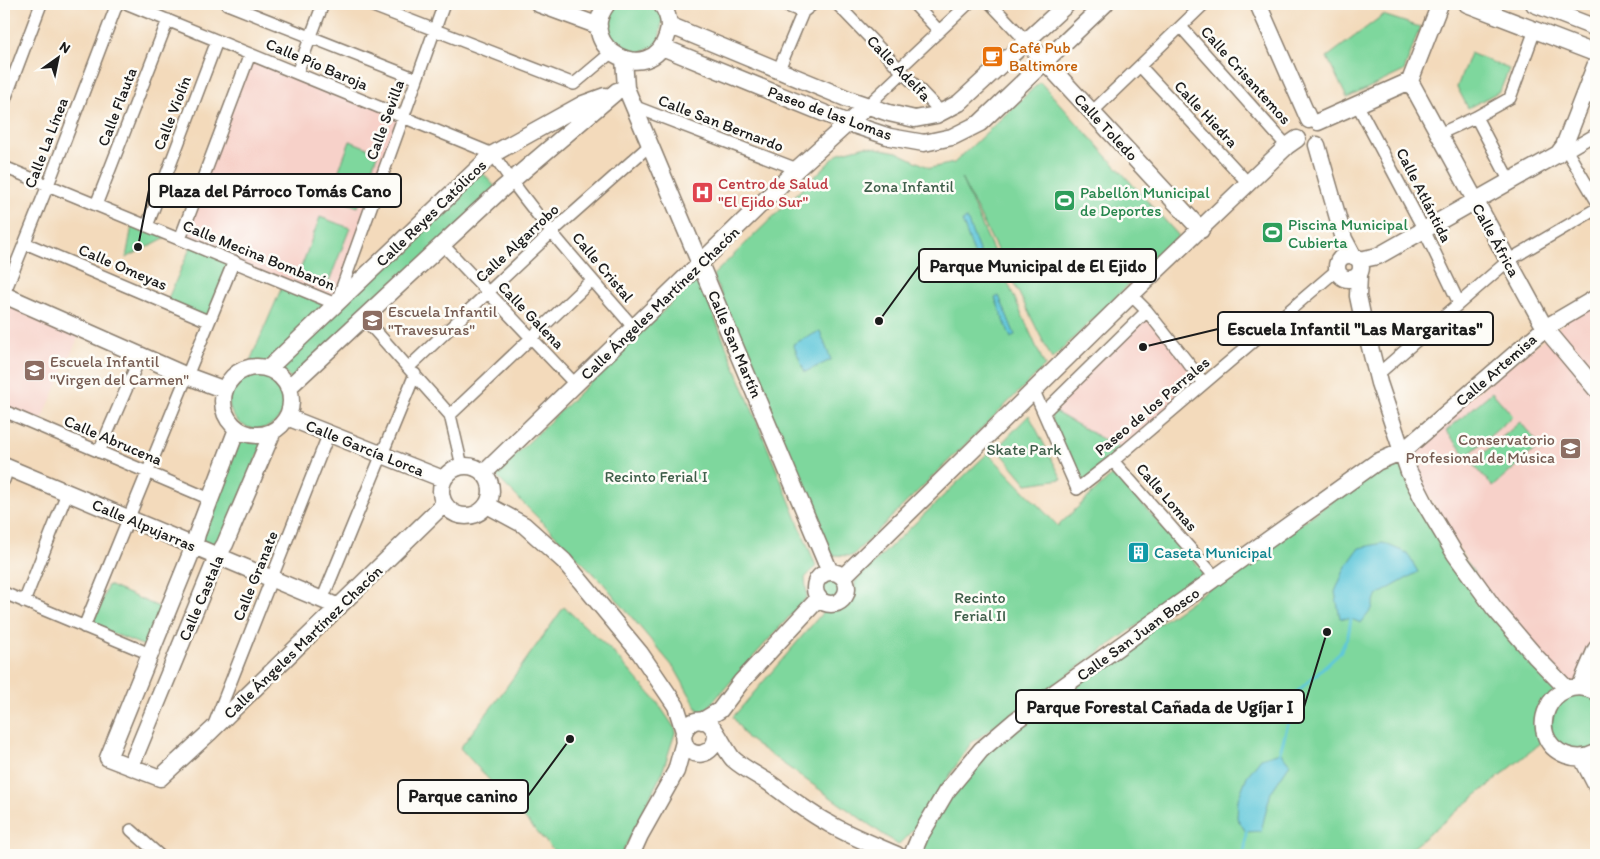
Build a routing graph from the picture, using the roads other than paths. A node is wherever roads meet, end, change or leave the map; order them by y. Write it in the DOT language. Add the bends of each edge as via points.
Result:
graph roads {
  1 [pos="42,4"];
  2 [pos="117,4"];
  3 [pos="128,4"];
  4 [pos="227,4"];
  5 [pos="323,4"];
  6 [pos="368,4"];
  7 [pos="444,4"];
  8 [pos="539,4"];
  9 [pos="608,4"];
  10 [pos="661,4"];
  11 [pos="782,4"];
  12 [pos="813,4"];
  13 [pos="837,4"];
  14 [pos="914,4"];
  15 [pos="968,4"];
  16 [pos="991,4"];
  17 [pos="1066,4"];
  18 [pos="1105,4"];
  19 [pos="1204,4"];
  20 [pos="1258,4"];
  21 [pos="1440,4"];
  22 [pos="1467,4"];
  23 [pos="1534,4"];
  24 [pos="803,12"];
  25 [pos="168,20"];
  26 [pos="669,25"];
  27 [pos="599,26"];
  28 [pos="1181,27"];
  29 [pos="1596,28"];
  30 [pos="434,30"];
  31 [pos="1535,30"];
  32 [pos="939,31"];
  33 [pos="1596,35"];
  34 [pos="311,37"];
  35 [pos="217,40"];
  36 [pos="1026,41"];
  37 [pos="662,47"];
  38 [pos="250,54"];
  39 [pos="618,56"];
  40 [pos="1595,58"];
  41 [pos="1045,61"];
  42 [pos="1140,66"];
  43 [pos="779,69"];
  44 [pos="902,70"];
  45 [pos="297,74"];
  46 [pos="417,79"];
  47 [pos="1410,81"];
  48 [pos="622,90"];
  49 [pos="1590,97"];
  50 [pos="4,102"];
  51 [pos="1358,104"];
  52 [pos="633,106"];
  53 [pos="867,106"];
  54 [pos="941,112"];
  55 [pos="1092,112"];
  56 [pos="403,117"];
  57 [pos="1476,117"];
  58 [pos="1314,121"];
  59 [pos="848,123"];
  60 [pos="959,134"];
  61 [pos="1439,134"];
  62 [pos="1596,134"];
  63 [pos="1292,142"];
  64 [pos="650,145"];
  65 [pos="1316,145"];
  66 [pos="1565,148"];
  67 [pos="493,154"];
  68 [pos="4,167"];
  69 [pos="797,170"];
  70 [pos="1510,180"];
  71 [pos="512,181"];
  72 [pos="1248,184"];
  73 [pos="48,185"];
  74 [pos="1596,200"];
  75 [pos="1474,201"];
  76 [pos="96,205"];
  77 [pos="1596,209"];
  78 [pos="147,226"];
  79 [pos="1201,230"];
  80 [pos="1424,230"];
  81 [pos="552,232"];
  82 [pos="180,239"];
  83 [pos="25,243"];
  84 [pos="443,245"];
  85 [pos="1508,260"];
  86 [pos="234,261"];
  87 [pos="701,263"];
  88 [pos="1349,266"];
  89 [pos="592,280"];
  90 [pos="487,292"];
  91 [pos="4,294"];
  92 [pos="1131,295"];
  93 [pos="1596,298"];
  94 [pos="1459,303"];
  95 [pos="336,304"];
  96 [pos="1147,311"];
  97 [pos="364,318"];
  98 [pos="208,321"];
  99 [pos="634,328"];
  100 [pos="1545,328"];
  101 [pos="531,338"];
  102 [pos="140,355"];
  103 [pos="268,369"];
  104 [pos="412,370"];
  105 [pos="1377,375"];
  106 [pos="187,376"];
  107 [pos="1204,383"];
  108 [pos="576,384"];
  109 [pos="288,388"];
  110 [pos="1596,389"];
  111 [pos="224,390"];
  112 [pos="1034,391"];
  113 [pos="4,411"];
  114 [pos="1044,412"];
  115 [pos="450,415"];
  116 [pos="287,417"];
  117 [pos="238,429"];
  118 [pos="272,431"];
  119 [pos="329,433"];
  120 [pos="1402,451"];
  121 [pos="99,452"];
  122 [pos="382,454"];
  123 [pos="1113,461"];
  124 [pos="462,466"];
  125 [pos="5,471"];
  126 [pos="146,472"];
  127 [pos="484,473"];
  128 [pos="443,479"];
  129 [pos="67,493"];
  130 [pos="210,499"];
  131 [pos="444,504"];
  132 [pos="487,505"];
  133 [pos="128,518"];
  134 [pos="194,546"];
  135 [pos="217,557"];
  136 [pos="837,575"];
  137 [pos="1216,578"];
  138 [pos="272,579"];
  139 [pos="4,593"];
  140 [pos="819,598"];
  141 [pos="322,600"];
  142 [pos="24,602"];
  143 [pos="339,607"];
  144 [pos="84,627"];
  145 [pos="1596,649"];
  146 [pos="150,654"];
  147 [pos="1581,690"];
  148 [pos="700,730"];
  149 [pos="211,731"];
  150 [pos="703,753"];
  151 [pos="1589,756"];
  152 [pos="734,759"];
  153 [pos="131,766"];
  154 [pos="676,771"];
  155 [pos="1596,784"];
  156 [pos="131,830"];
  157 [pos="158,855"];
  158 [pos="630,855"];
  159 [pos="897,855"];
  160 [pos="912,855"];
  1 -- 50 [label="street"];
  2 -- 73 [label="street, Calle La Línea"];
  3 -- 25 [label="street, Calle Pío Baroja"];
  4 -- 34 [label="street"];
  5 -- 34 [label="street"];
  6 -- 30 [label="street"];
  7 -- 30 [label="street, Calle Sevilla"];
  8 -- 27 [label="street"];
  9 -- 27 [label="street"];
  10 -- 26 [label="street"];
  11 -- 24 [label="street"];
  12 -- 24 [label="street"];
  13 -- 44 [label="street, Calle Adelfa"];
  14 -- 32 [label="street"];
  15 -- 32 [label="street, Calle Ángeles Martínez Chacón"];
  16 -- 36 [label="street, Calle Toledo"];
  17 -- 36 [label="street, Paseo de las Lomas"];
  18 -- 41 [label="street, Paseo de las Lomas"];
  19 -- 28 [label="street"];
  20 -- 58 [label="street"];
  21 -- 47 [label="street"];
  22 -- 31 [label="street"];
  23 -- 29 [label="street"];
  24 -- 43 [label="street"];
  25 -- 35 [label="street, Calle Pío Baroja"];
  25 -- 76 [label="street, Calle Flauta"];
  26 -- 37 [label="street"];
  26 -- 43 [label="street, Paseo de las Lomas"];
  27 -- 39 [label="street" via="604,42"];
  28 -- 42 [label="street"];
  28 -- 63 [label="street, Calle Crisantemos"];
  30 -- 39 [label="street" via="574,84"];
  30 -- 46 [label="street, Calle Sevilla"];
  31 -- 40 [label="street"];
  31 -- 57 [label="street" via="1510,98"];
  32 -- 44 [label="street, Calle Ángeles Martínez Chacón"];
  33 -- 40 [label="street" via="1591,42"];
  34 -- 45 [label="street"];
  34 -- 46 [label="street"];
  35 -- 38 [label="street, Calle Pío Baroja"];
  35 -- 78 [label="street, Calle Violín"];
  36 -- 41 [label="street, Calle Toledo"];
  36 -- 54 [label="street, Paseo de las Lomas" via="959,103"];
  37 -- 39 [label="street" via="645,59 635,61"];
  37 -- 59 [label="street, Paseo de las Lomas"];
  38 -- 45 [label="street, Calle Pío Baroja"];
  38 -- 82 [label="street"];
  39 -- 48 [label="street, Calle San Martín"];
  40 -- 49 [label="street"];
  41 -- 55 [label="street, Calle Toledo"];
  41 -- 60 [label="street, Paseo de las Lomas" via="980,123"];
  42 -- 55 [label="street"];
  42 -- 72 [label="street, Calle Hiedra"];
  43 -- 53 [label="street, Paseo de las Lomas"];
  44 -- 53 [label="street, Calle Ángeles Martínez Chacón"];
  44 -- 54 [label="street, Calle Adelfa"];
  45 -- 56 [label="street, Calle Pío Baroja"];
  46 -- 56 [label="street, Calle Sevilla"];
  47 -- 51 [label="street"];
  47 -- 61 [label="street, Calle África"];
  48 -- 52 [label="street, Calle San Martín"];
  48 -- 67 [label="street, Calle Reyes Católicos" via="583,104"];
  48 -- 71 [label="street, Calle Reyes Católicos"];
  49 -- 66 [label="street"];
  51 -- 58 [label="street"];
  51 -- 80 [label="street, Calle Atlántida"];
  52 -- 64 [label="street, Calle San Martín"];
  52 -- 69 [label="street, Calle San Bernardo"];
  53 -- 54 [label="street, Paseo de las Lomas" via="915,119"];
  53 -- 59 [label="street, Calle Ángeles Martínez Chacón"];
  54 -- 60 [label="street, Calle Adelfa"];
  55 -- 79 [label="street, Calle Toledo"];
  56 -- 67 [label="street, Calle Pío Baroja"];
  56 -- 95 [label="street, Calle Sevilla"];
  57 -- 61 [label="street"];
  57 -- 70 [label="street"];
  58 -- 63 [label="street" via="1301,123"];
  58 -- 65 [label="street" via="1321,126 1323,134"];
  59 -- 60 [label="street, Paseo de las Lomas" via="890,137 924,143"];
  59 -- 69 [label="street, Calle Ángeles Martínez Chacón"];
  61 -- 75 [label="street, Calle África"];
  62 -- 66 [label="street"];
  63 -- 65 [label="street" via="1308,147"];
  63 -- 72 [label="street"];
  64 -- 81 [label="street, Calle Algarrobo"];
  64 -- 87 [label="street, Calle San Martín"];
  65 -- 88 [label="street"];
  66 -- 70 [label="street"];
  66 -- 74 [label="street"];
  67 -- 71 [label="street, Calle Cristal"];
  67 -- 95 [label="street, Calle Reyes Católicos"];
  68 -- 73 [label="street, Calle Mecina Bombarón"];
  69 -- 87 [label="street, Calle Ángeles Martínez Chacón"];
  70 -- 75 [label="street"];
  71 -- 81 [label="street, Calle Cristal"];
  71 -- 84 [label="street, Calle Reyes Católicos"];
  72 -- 79 [label="street"];
  73 -- 76 [label="street, Calle Mecina Bombarón"];
  73 -- 83 [label="street, Calle La Línea"];
  75 -- 80 [label="street"];
  75 -- 85 [label="street, Calle África"];
  76 -- 78 [label="street, Calle Mecina Bombarón"];
  77 -- 85 [label="street"];
  78 -- 82 [label="street, Calle Mecina Bombarón"];
  79 -- 92 [label="street"];
  80 -- 88 [label="street" via="1378,256"];
  80 -- 94 [label="street, Calle Atlántida"];
  81 -- 89 [label="street, Calle Cristal"];
  81 -- 90 [label="street, Calle Algarrobo"];
  82 -- 86 [label="street, Calle Mecina Bombarón"];
  83 -- 91 [label="street, Calle La Línea"];
  83 -- 98 [label="street, Calle Omeyas"];
  84 -- 90 [label="street, Calle Galena"];
  84 -- 97 [label="street, Calle Reyes Católicos"];
  85 -- 94 [label="street"];
  85 -- 100 [label="street, Calle África"];
  86 -- 95 [label="street, Calle Mecina Bombarón"];
  86 -- 98 [label="street"];
  87 -- 99 [label="street, Calle Ángeles Martínez Chacón"];
  87 -- 136 [label="street, Calle San Martín"];
  88 -- 105 [label="street"];
  88 -- 107 [label="street, Paseo de los Parrales"];
  89 -- 99 [label="street, Calle Cristal"];
  89 -- 101 [label="street"];
  90 -- 101 [label="street, Calle Galena"];
  90 -- 104 [label="street, Calle Algarrobo"];
  91 -- 102 [label="street"];
  92 -- 96 [label="street"];
  92 -- 112 [label="street"];
  93 -- 100 [label="street, Calle Artemisa"];
  94 -- 105 [label="street"];
  95 -- 103 [label="street, Calle Reyes Católicos"];
  96 -- 107 [label="street"];
  96 -- 114 [label="street"];
  97 -- 104 [label="street"];
  97 -- 109 [label="street, Calle Reyes Católicos"];
  98 -- 106 [label="street"];
  99 -- 108 [label="street, Calle Ángeles Martínez Chacón"];
  100 -- 110 [label="street, Calle África"];
  100 -- 120 [label="street, Calle Artemisa"];
  101 -- 108 [label="street, Calle Galena"];
  101 -- 115 [label="street"];
  102 -- 106 [label="street"];
  102 -- 121 [label="street"];
  103 -- 109 [label="street" via="277,373"];
  103 -- 111 [label="street" via="252,368 237,373"];
  104 -- 115 [label="street"];
  104 -- 122 [label="street, Calle Algarrobo"];
  105 -- 120 [label="street"];
  106 -- 111 [label="street"];
  106 -- 126 [label="street"];
  107 -- 123 [label="street, Paseo de los Parrales"];
  108 -- 127 [label="street, Calle Ángeles Martínez Chacón"];
  109 -- 116 [label="street" via="291,398"];
  111 -- 117 [label="street" via="225,412"];
  112 -- 114 [label="street"];
  112 -- 136 [label="street"];
  113 -- 121 [label="street, Calle Abrucena"];
  114 -- 123 [label="street, Paseo de los Parrales" via="1078,489"];
  115 -- 124 [label="street"];
  116 -- 118 [label="street"];
  116 -- 119 [label="street, Calle García Lorca"];
  117 -- 118 [label="street" via="255,435"];
  117 -- 130 [label="street, Calle Castala"];
  118 -- 135 [label="street, Calle Castala"];
  119 -- 122 [label="street, Calle García Lorca"];
  119 -- 138 [label="street, Calle Granate"];
  120 -- 137 [label="street, Calle San Juan Bosco" via="1377,462"];
  120 -- 147 [label="street" via="1427,508 1494,608 1536,657"];
  121 -- 126 [label="street, Calle Abrucena"];
  122 -- 128 [label="street, Calle García Lorca"];
  122 -- 141 [label="street, Calle Algarrobo"];
  123 -- 137 [label="street, Calle Lomas"];
  124 -- 127 [label="street"];
  124 -- 128 [label="street" via="448,472"];
  125 -- 129 [label="street, Calle Alpujarras"];
  126 -- 130 [label="street, Calle Abrucena"];
  126 -- 133 [label="street"];
  127 -- 132 [label="street" via="491,488"];
  128 -- 131 [label="street" via="440,496"];
  129 -- 133 [label="street, Calle Alpujarras"];
  129 -- 142 [label="street"];
  130 -- 134 [label="street, Calle Castala"];
  131 -- 132 [label="street" via="457,515 465,516 474,515"];
  131 -- 143 [label="street, Calle Ángeles Martínez Chacón"];
  132 -- 148 [label="street" via="524,526 564,561 640,653 676,706"];
  133 -- 134 [label="street, Calle Alpujarras"];
  133 -- 144 [label="street"];
  134 -- 135 [label="street, Calle Alpujarras"];
  134 -- 146 [label="street, Calle Castala"];
  135 -- 138 [label="street, Calle Alpujarras"];
  135 -- 153 [label="street, Calle Castala"];
  136 -- 140 [label="street" via="825,573 818,579 816,589"];
  136 -- 140 [label="street" via="846,581 847,591 842,600 833,604"];
  137 -- 160 [label="street, Calle San Juan Bosco" via="1015,721 981,750 946,792"];
  138 -- 141 [label="street, Calle Alpujarras"];
  138 -- 149 [label="street, Calle Granate"];
  139 -- 142 [label="street"];
  140 -- 148 [label="street"];
  141 -- 143 [label="street, Calle Alpujarras"];
  142 -- 144 [label="street"];
  143 -- 149 [label="street, Calle Ángeles Martínez Chacón"];
  144 -- 146 [label="street"];
  145 -- 147 [label="street"];
  146 -- 153 [label="street, Calle Castala" via="108,758"];
  147 -- 151 [label="street" via="1554,698 1544,716 1545,732 1553,747 1562,753 1571,757"];
  148 -- 150 [label="street" via="714,746"];
  148 -- 150 [label="street" via="690,750"];
  148 -- 152 [label="street"];
  148 -- 154 [label="street"];
  149 -- 153 [label="street, Calle Ángeles Martínez Chacón" via="160,778"];
  150 -- 152 [label="street"];
  150 -- 154 [label="street"];
  151 -- 155 [label="street"];
  152 -- 159 [label="street" via="827,823"];
  154 -- 158 [label="street"];
  156 -- 157 [label="street"];
}
